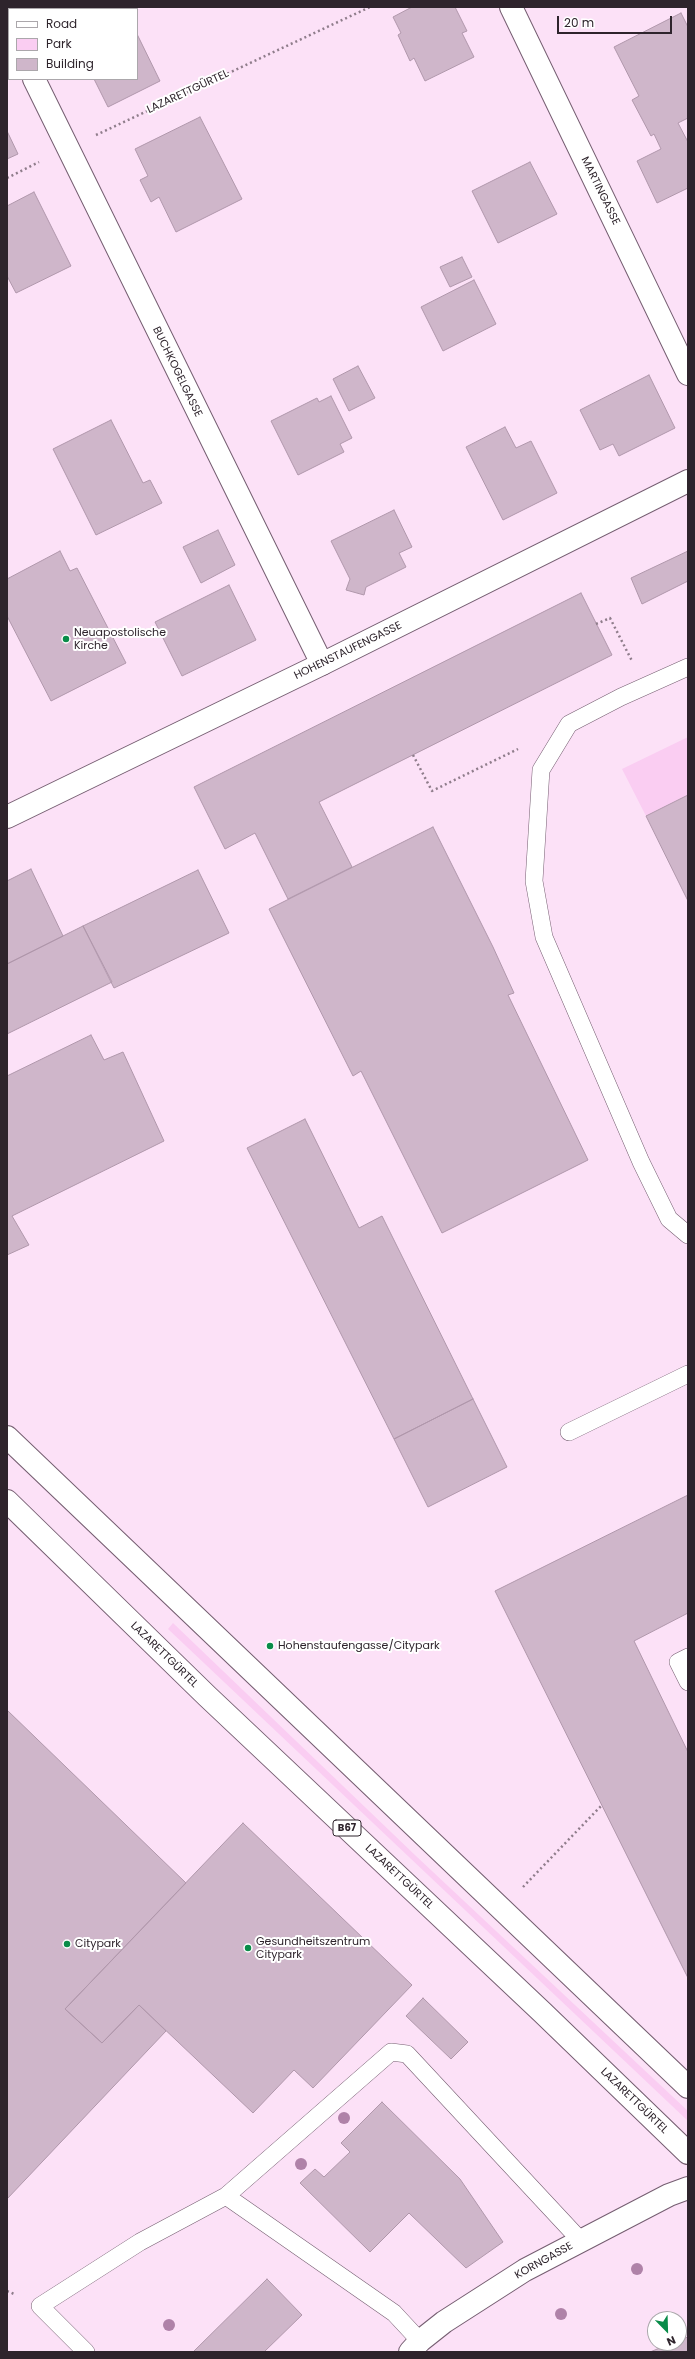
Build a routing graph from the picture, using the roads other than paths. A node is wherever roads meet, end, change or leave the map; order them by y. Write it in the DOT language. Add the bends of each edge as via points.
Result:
graph roads {
  1 [pos="511,7"];
  2 [pos="34,80"];
  3 [pos="688,374"];
  4 [pos="688,481"];
  5 [pos="322,664"];
  6 [pos="688,667"];
  7 [pos="7,817"];
  8 [pos="688,1235"];
  9 [pos="688,1374"];
  10 [pos="569,1432"];
  11 [pos="7,1437"];
  12 [pos="7,1501"];
  13 [pos="688,1658"];
  14 [pos="688,1682"];
  15 [pos="688,2088"];
  16 [pos="688,2153"];
  17 [pos="688,2188"];
  18 [pos="226,2196"];
  19 [pos="581,2241"];
  20 [pos="415,2346"];
  21 [pos="86,2352"];
  1 -- 3 [label="street, MARTINGASSE"];
  2 -- 5 [label="street, BUCHKOGELGASSE"];
  4 -- 5 [label="street, HOHENSTAUFENGASSE"];
  5 -- 7 [label="street, HOHENSTAUFENGASSE"];
  6 -- 8 [label="lane" via="569,724 541,770 534,881 544,938 638,1155 670,1219"];
  9 -- 10 [label="lane"];
  11 -- 15 [label="street"];
  12 -- 16 [label="street, LAZARETTGÜRTEL / B67" via="196,1685"];
  13 -- 14 [label="lane" via="678,1662"];
  17 -- 19 [label="street, KORNGASSE"];
  18 -- 19 [label="lane" via="388,2054 396,2051 407,2054"];
  18 -- 20 [label="lane" via="394,2313"];
  18 -- 21 [label="lane" via="140,2242 40,2306"];
  19 -- 20 [label="street, KORNGASSE" via="525,2270 444,2322"];
}
